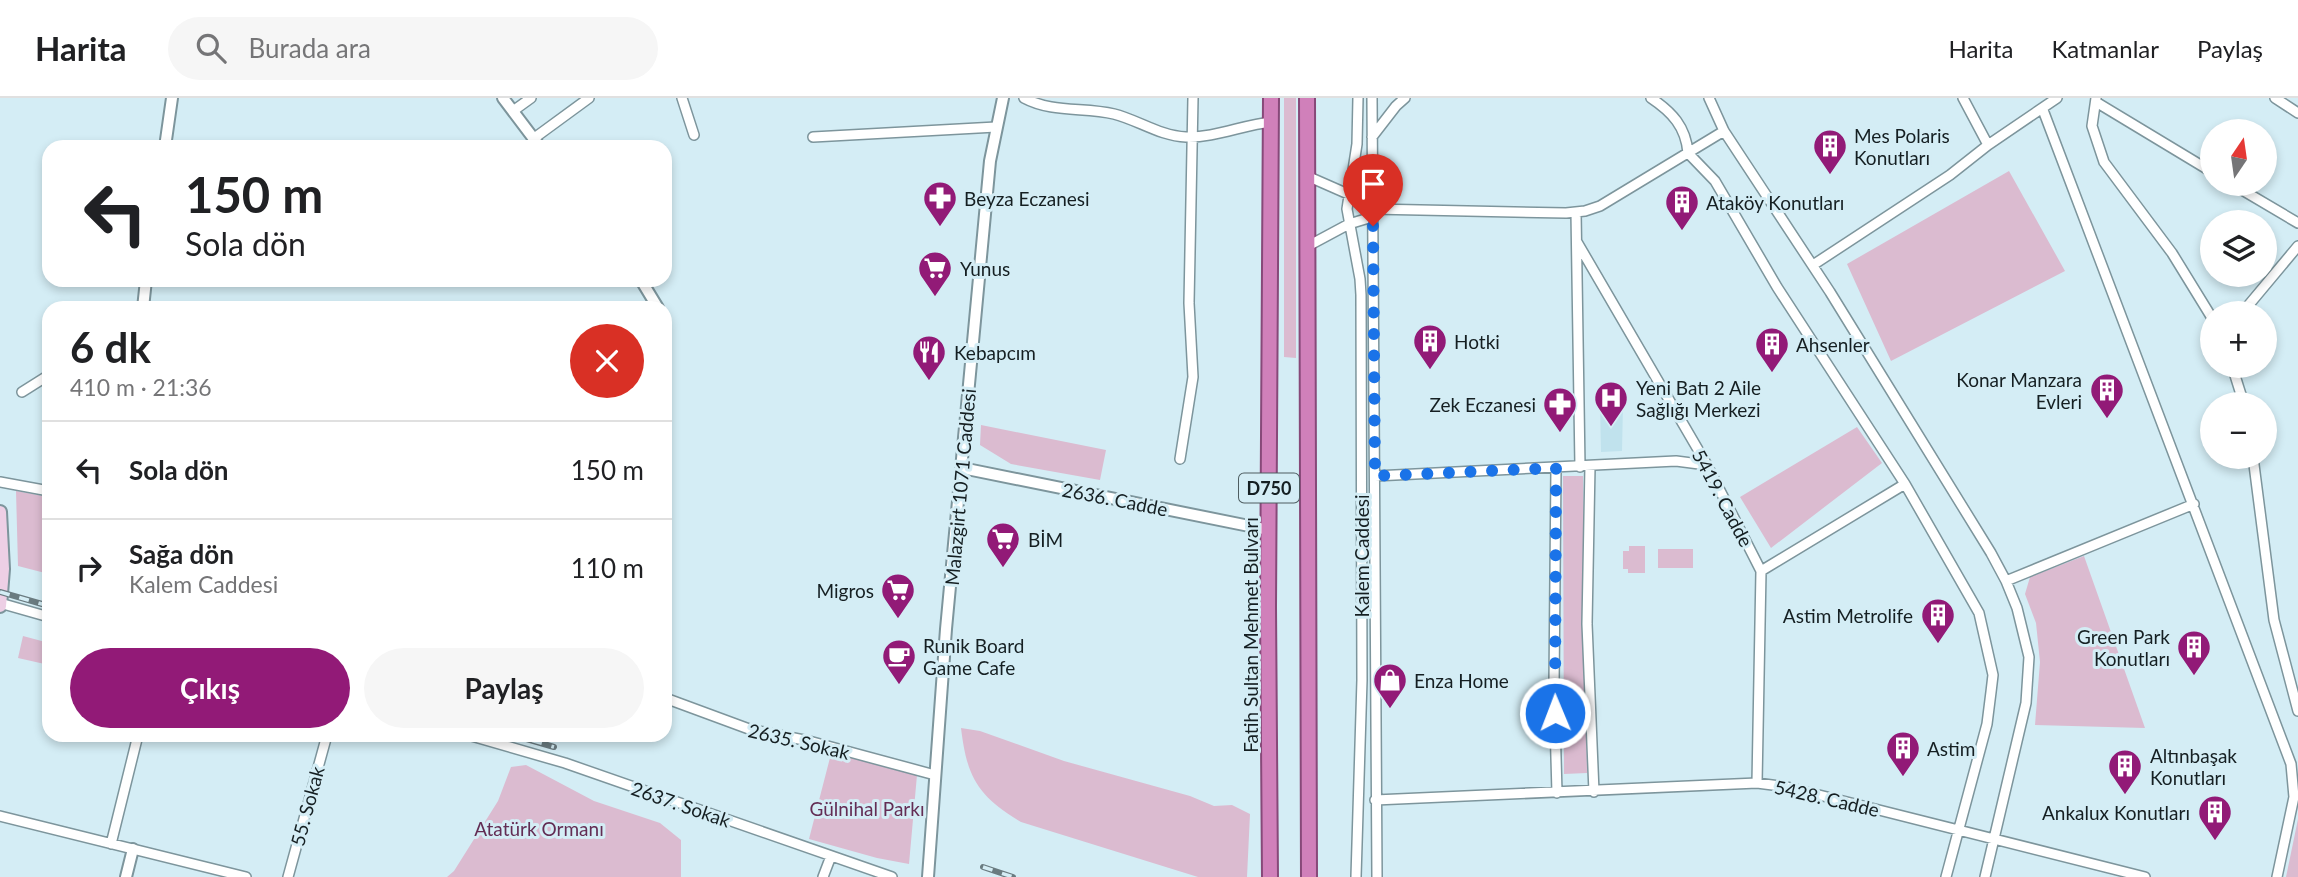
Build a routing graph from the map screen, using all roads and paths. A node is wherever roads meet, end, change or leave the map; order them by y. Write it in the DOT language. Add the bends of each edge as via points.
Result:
graph roads {
  1 [pos="172,98"];
  2 [pos="503,98"];
  3 [pos="531,98"];
  4 [pos="589,98"];
  5 [pos="682,98"];
  6 [pos="1003,98"];
  7 [pos="1024,98"];
  8 [pos="1193,98"];
  9 [pos="1271,98"];
  10 [pos="1307,98"];
  11 [pos="1358,98"];
  12 [pos="1372,98"];
  13 [pos="1405,98"];
  14 [pos="1651,98"];
  15 [pos="1709,98"];
  16 [pos="1963,98"];
  17 [pos="2057,98"];
  18 [pos="2275,98"];
  19 [pos="2096,100"];
  20 [pos="2043,110"];
  21 [pos="513,111"];
  22 [pos="2298,113"];
  23 [pos="1271,122"];
  24 [pos="996,127"];
  25 [pos="1724,131"];
  26 [pos="694,135"];
  27 [pos="1193,136"];
  28 [pos="813,137"];
  29 [pos="1372,137"];
  30 [pos="166,140"];
  31 [pos="535,140"];
  32 [pos="540,140"];
  33 [pos="1988,145"];
  34 [pos="1688,153"];
  35 [pos="2200,165"];
  36 [pos="1307,176"];
  37 [pos="1348,194"];
  38 [pos="2252,196"];
  39 [pos="1373,209"];
  40 [pos="1576,212"];
  41 [pos="2298,223"];
  42 [pos="1349,224"];
  43 [pos="1577,242"];
  44 [pos="1308,246"];
  45 [pos="2298,246"];
  46 [pos="1813,265"];
  47 [pos="2202,301"];
  48 [pos="2252,301"];
  49 [pos="42,379"];
  50 [pos="22,392"];
  51 [pos="1180,460"];
  52 [pos="1707,465"];
  53 [pos="1585,467"];
  54 [pos="961,468"];
  55 [pos="1556,468"];
  56 [pos="2255,469"];
  57 [pos="1375,476"];
  58 [pos="0,482"];
  59 [pos="1905,484"];
  60 [pos="42,490"];
  61 [pos="2194,504"];
  62 [pos="0,512"];
  63 [pos="1269,530"];
  64 [pos="1761,571"];
  65 [pos="2006,581"];
  66 [pos="0,605"];
  67 [pos="42,615"];
  68 [pos="672,701"];
  69 [pos="2298,711"];
  70 [pos="136,742"];
  71 [pos="325,742"];
  72 [pos="492,742"];
  73 [pos="2295,770"];
  74 [pos="935,775"];
  75 [pos="1756,783"];
  76 [pos="1594,792"];
  77 [pos="1557,793"];
  78 [pos="1375,800"];
  79 [pos="0,816"];
  80 [pos="1958,829"];
  81 [pos="1995,838"];
  82 [pos="111,844"];
  83 [pos="133,849"];
  84 [pos="831,856"];
  85 [pos="126,877"];
  86 [pos="246,877"];
  87 [pos="288,877"];
  88 [pos="823,877"];
  89 [pos="892,877"];
  90 [pos="928,877"];
  91 [pos="1270,877"];
  92 [pos="1309,877"];
  93 [pos="1356,877"];
  94 [pos="1377,877"];
  95 [pos="1946,877"];
  96 [pos="1985,877"];
  97 [pos="2145,877"];
  98 [pos="2277,877"];
  1 -- 30 [label="street"];
  2 -- 21 [label="street"];
  3 -- 21 [label="street"];
  4 -- 32 [label="street"];
  5 -- 26 [label="street"];
  6 -- 24 [label="street, Malazgirt 1071 Caddesi"];
  7 -- 27 [label="street" via="1047,106 1115,114 1162,132"];
  8 -- 27 [label="street"];
  9 -- 23 [label="highway, Fatih Sultan Mehmet Bulvarı / D750"];
  10 -- 36 [label="highway, D750"];
  11 -- 37 [label="street, Kalem Caddesi" via="1357,144"];
  12 -- 29 [label="street, Kalem Caddesi"];
  13 -- 29 [label="street"];
  14 -- 34 [label="street" via="1676,118"];
  15 -- 25 [label="street"];
  16 -- 33 [label="street"];
  17 -- 20 [label="street"];
  18 -- 22 [label="street"];
  19 -- 35 [label="street"];
  19 -- 47 [label="street" via="2092,127 2104,162"];
  20 -- 33 [label="street"];
  20 -- 61 [label="street"];
  21 -- 31 [label="street"];
  23 -- 27 [label="street"];
  23 -- 63 [label="highway, Fatih Sultan Mehmet Bulvarı / D750"];
  24 -- 28 [label="street"];
  24 -- 54 [label="street, Malazgirt 1071 Caddesi"];
  25 -- 34 [label="street"];
  25 -- 46 [label="street"];
  27 -- 51 [label="street" via="1189,303 1193,377"];
  29 -- 39 [label="street, Kalem Caddesi"];
  33 -- 46 [label="street"];
  34 -- 40 [label="street" via="1600,206"];
  34 -- 59 [label="street" via="1715,181 1777,287"];
  36 -- 37 [label="street"];
  36 -- 44 [label="highway, D750"];
  37 -- 39 [label="street" via="1366,198"];
  37 -- 42 [label="street, Kalem Caddesi"];
  38 -- 41 [label="street"];
  39 -- 40 [label="street"];
  39 -- 42 [label="street" via="1372,217"];
  39 -- 57 [label="street, Kalem Caddesi"];
  40 -- 43 [label="street"];
  42 -- 44 [label="street"];
  42 -- 93 [label="street, Kalem Caddesi" via="1361,295 1362,680"];
  43 -- 52 [label="street, 5419. Cadde"];
  43 -- 53 [label="street"];
  44 -- 92 [label="highway, D750"];
  45 -- 48 [label="street"];
  46 -- 65 [label="street"];
  49 -- 50 [label="street"];
  52 -- 53 [label="street" via="1676,461"];
  52 -- 64 [label="street, 5419. Cadde"];
  53 -- 55 [label="street"];
  53 -- 76 [label="street"];
  54 -- 63 [label="street, 2636. Cadde"];
  54 -- 74 [label="street, Malazgirt 1071 Caddesi"];
  55 -- 57 [label="street"];
  55 -- 77 [label="street"];
  56 -- 69 [label="street" via="2274,620"];
  57 -- 78 [label="street, Kalem Caddesi"];
  58 -- 60 [label="street"];
  59 -- 64 [label="street"];
  59 -- 80 [label="street" via="1979,612 1993,675 1987,724"];
  61 -- 65 [label="street"];
  61 -- 73 [label="street"];
  62 -- 66 [label="main road" via="4,569"];
  63 -- 91 [label="highway, Fatih Sultan Mehmet Bulvarı / D750"];
  64 -- 75 [label="street, 5419. Cadde"];
  65 -- 81 [label="street" via="2029,657 2026,703"];
  66 -- 67 [label="street"];
  68 -- 74 [label="street, 2635. Sokak" via="749,730"];
  70 -- 82 [label="street"];
  71 -- 87 [label="street, 55. Sokak"];
  72 -- 84 [label="street, 2637. Sokak"];
  73 -- 98 [label="street"];
  74 -- 90 [label="street, Malazgirt 1071 Caddesi"];
  75 -- 76 [label="street, 5428. Cadde"];
  75 -- 80 [label="street, 5428. Cadde"];
  76 -- 77 [label="street, 5428. Cadde"];
  77 -- 78 [label="street, 5428. Cadde"];
  78 -- 94 [label="street, Kalem Caddesi"];
  79 -- 82 [label="street"];
  80 -- 81 [label="street, 5428. Cadde"];
  80 -- 95 [label="street"];
  81 -- 96 [label="street"];
  81 -- 97 [label="street, 5428. Cadde"];
  82 -- 83 [label="street"];
  83 -- 85 [label="street"];
  83 -- 86 [label="street"];
  84 -- 88 [label="street"];
  84 -- 89 [label="street, 2637. Sokak"];
}
